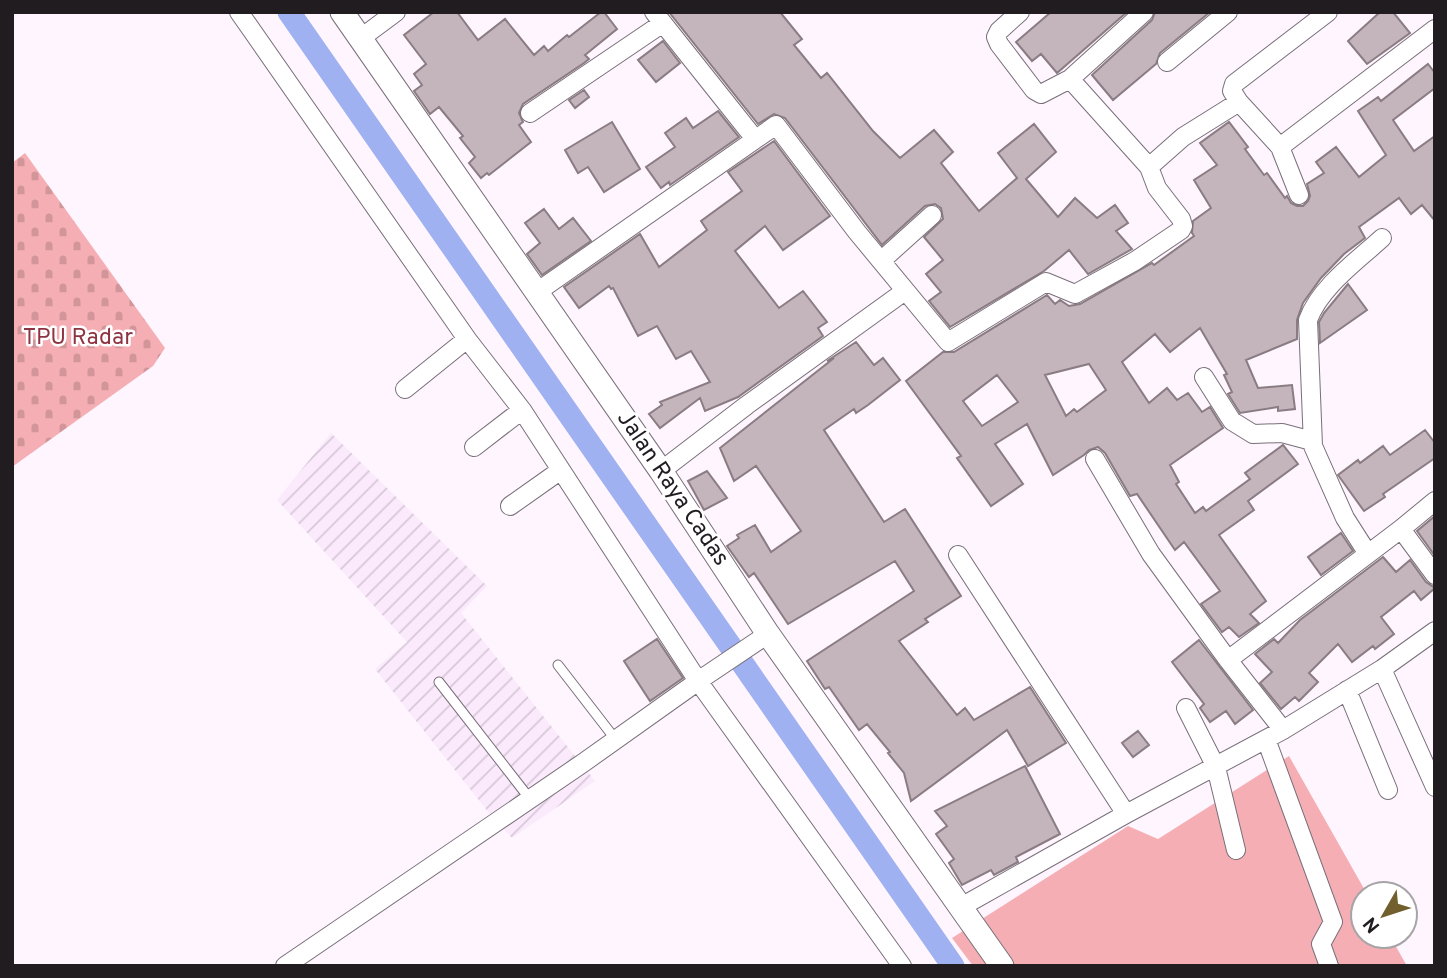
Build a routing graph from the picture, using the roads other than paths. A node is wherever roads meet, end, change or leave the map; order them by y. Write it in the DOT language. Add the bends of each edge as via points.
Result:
graph roads {
  1 [pos="239,12"];
  2 [pos="342,12"];
  3 [pos="396,12"];
  4 [pos="1020,12"];
  5 [pos="1144,12"];
  6 [pos="1228,12"];
  7 [pos="1328,12"];
  8 [pos="658,18"];
  9 [pos="1435,29"];
  10 [pos="362,38"];
  11 [pos="1167,62"];
  12 [pos="1070,79"];
  13 [pos="1239,102"];
  14 [pos="530,113"];
  15 [pos="755,139"];
  16 [pos="1280,147"];
  17 [pos="1149,167"];
  18 [pos="1299,195"];
  19 [pos="932,215"];
  20 [pos="1382,238"];
  21 [pos="881,261"];
  22 [pos="905,291"];
  23 [pos="537,292"];
  24 [pos="467,339"];
  25 [pos="1204,377"];
  26 [pos="405,389"];
  27 [pos="522,410"];
  28 [pos="1312,441"];
  29 [pos="474,447"];
  30 [pos="1095,459"];
  31 [pos="561,470"];
  32 [pos="661,471"];
  33 [pos="1435,501"];
  34 [pos="510,506"];
  35 [pos="1401,529"];
  36 [pos="1368,554"];
  37 [pos="958,555"];
  38 [pos="1435,575"];
  39 [pos="1435,631"];
  40 [pos="765,636"];
  41 [pos="1228,660"];
  42 [pos="558,665"];
  43 [pos="1382,669"];
  44 [pos="701,679"];
  45 [pos="439,682"];
  46 [pos="1347,690"];
  47 [pos="1186,708"];
  48 [pos="1283,730"];
  49 [pos="1266,739"];
  50 [pos="616,740"];
  51 [pos="1216,767"];
  52 [pos="1435,787"];
  53 [pos="1388,790"];
  54 [pos="530,799"];
  55 [pos="1126,814"];
  56 [pos="1236,850"];
  57 [pos="961,907"];
  58 [pos="285,966"];
  59 [pos="902,966"];
  60 [pos="1002,966"];
  61 [pos="1329,966"];
  1 -- 24 [label="street"];
  2 -- 10 [label="street, Jalan Raya Cadas"];
  3 -- 10 [label="street"];
  4 -- 12 [label="street" via="999,31 999,44 1041,94"];
  5 -- 12 [label="street"];
  6 -- 11 [label="street"];
  7 -- 13 [label="street" via="1234,84 1232,91"];
  8 -- 14 [label="street"];
  8 -- 15 [label="street"];
  9 -- 16 [label="street"];
  10 -- 23 [label="street, Jalan Raya Cadas"];
  12 -- 17 [label="street"];
  13 -- 16 [label="street"];
  13 -- 17 [label="street" via="1183,137"];
  15 -- 21 [label="street" via="779,127"];
  15 -- 23 [label="street"];
  16 -- 18 [label="street"];
  17 -- 22 [label="street" via="1157,188 1181,219 1181,230 1075,295 1046,282 948,342"];
  19 -- 21 [label="street"];
  20 -- 28 [label="street" via="1329,287 1308,320"];
  21 -- 22 [label="street"];
  22 -- 32 [label="street"];
  23 -- 32 [label="street, Jalan Raya Cadas"];
  24 -- 26 [label="street"];
  24 -- 27 [label="street"];
  25 -- 28 [label="street" via="1232,421 1253,434 1282,433"];
  27 -- 29 [label="street"];
  27 -- 31 [label="street"];
  28 -- 36 [label="street" via="1345,518"];
  30 -- 41 [label="street" via="1151,554"];
  31 -- 34 [label="street"];
  31 -- 44 [label="street"];
  32 -- 40 [label="street, Jalan Raya Cadas"];
  33 -- 35 [label="street"];
  35 -- 36 [label="street"];
  35 -- 38 [label="street"];
  36 -- 41 [label="street"];
  37 -- 55 [label="street"];
  39 -- 43 [label="street"];
  40 -- 44 [label="street"];
  40 -- 57 [label="street, Jalan Raya Cadas"];
  41 -- 48 [label="street"];
  42 -- 50 [label="lane"];
  43 -- 46 [label="street"];
  43 -- 52 [label="street"];
  44 -- 50 [label="street"];
  44 -- 59 [label="street"];
  45 -- 54 [label="lane"];
  46 -- 48 [label="street"];
  46 -- 53 [label="street"];
  47 -- 51 [label="street"];
  48 -- 49 [label="street"];
  49 -- 51 [label="street"];
  49 -- 61 [label="street" via="1333,922 1321,944"];
  50 -- 54 [label="street"];
  51 -- 55 [label="street"];
  51 -- 56 [label="street"];
  54 -- 58 [label="street"];
  55 -- 57 [label="street"];
  57 -- 60 [label="street, Jalan Raya Cadas"];
}
